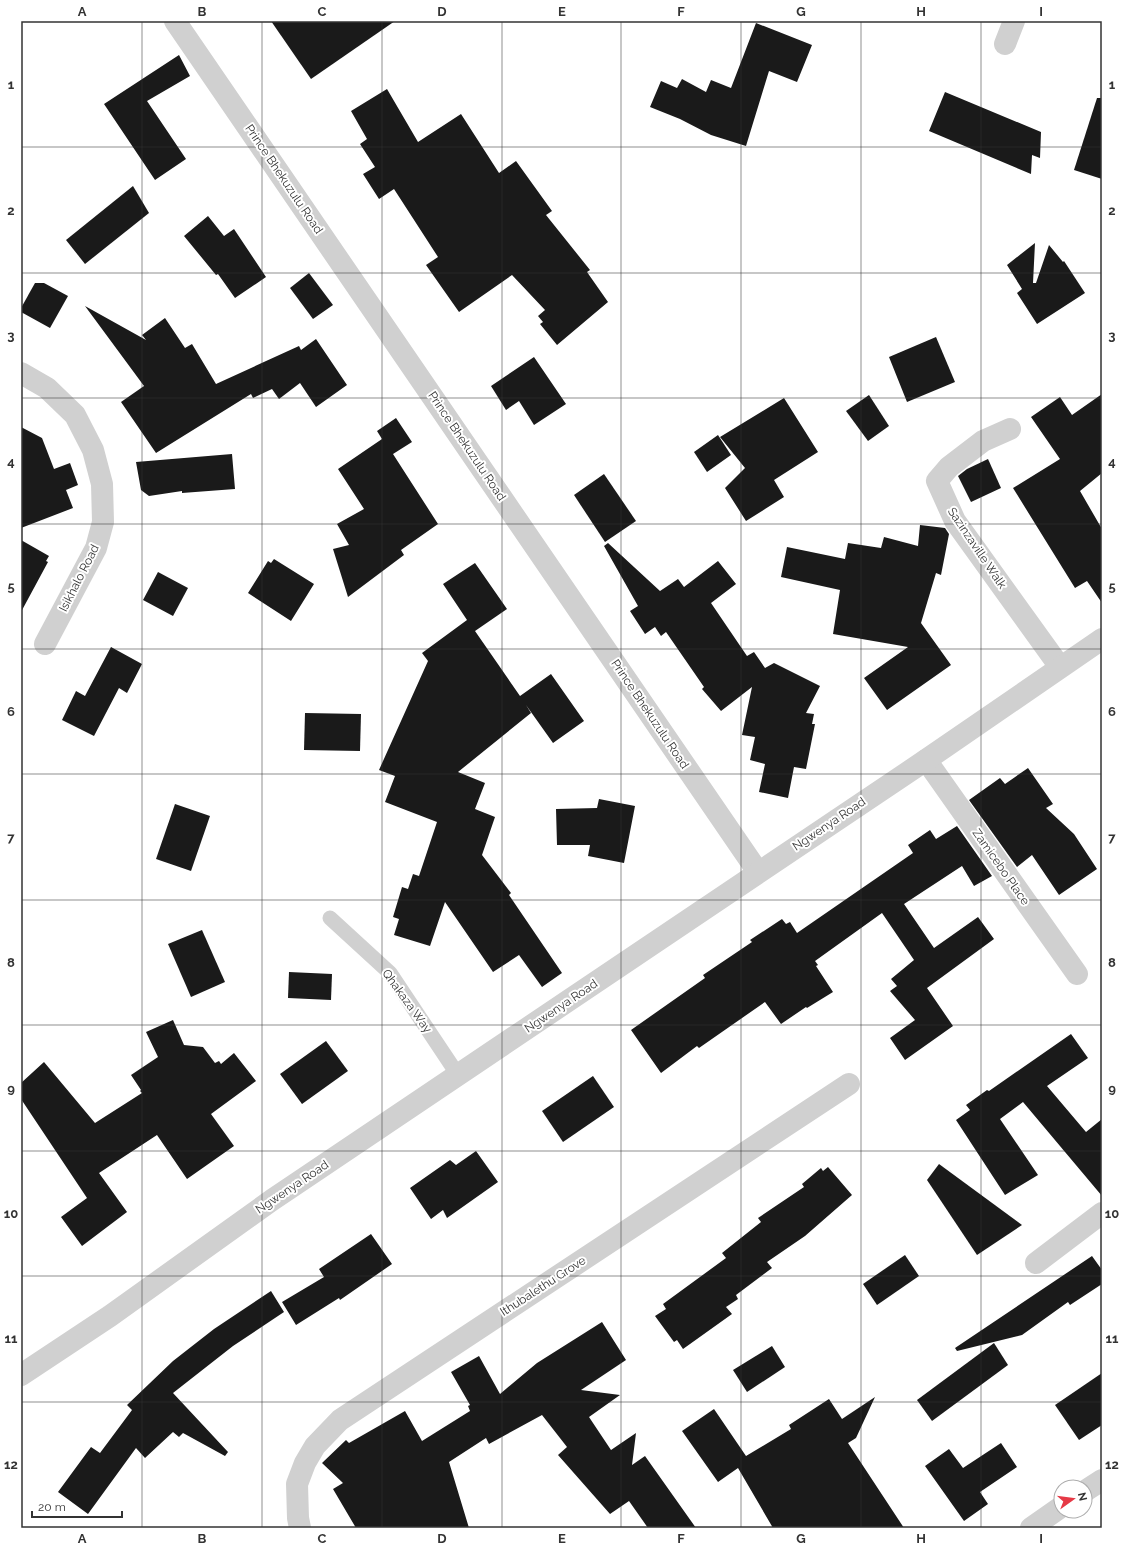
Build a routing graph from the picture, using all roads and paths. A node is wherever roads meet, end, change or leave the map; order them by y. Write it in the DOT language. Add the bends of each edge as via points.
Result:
graph roads {
  1 [pos="175,21"];
  2 [pos="1014,21"];
  3 [pos="1005,44"];
  4 [pos="21,373"];
  5 [pos="1010,429"];
  6 [pos="1102,639"];
  7 [pos="45,644"];
  8 [pos="1060,667"];
  9 [pos="926,760"];
  10 [pos="758,872"];
  11 [pos="330,918"];
  12 [pos="1077,974"];
  13 [pos="458,1075"];
  14 [pos="849,1084"];
  15 [pos="1102,1213"];
  16 [pos="1036,1263"];
  17 [pos="21,1375"];
  18 [pos="1102,1480"];
  19 [pos="1093,1486"];
  20 [pos="1053,1513"];
  21 [pos="300,1528"];
  22 [pos="1031,1528"];
  1 -- 10 [label="street, Prince Bhekuzulu Road"];
  2 -- 3 [label="street"];
  4 -- 7 [label="street, Isikhalo Road" via="47,388 75,415 93,450 102,484 103,522 96,548"];
  5 -- 8 [label="street, Sazinzaville Walk" via="984,441 948,467 937,481 955,520"];
  6 -- 8 [label="street, Ngwenya Road"];
  8 -- 9 [label="street, Ngwenya Road"];
  9 -- 10 [label="street, Ngwenya Road"];
  9 -- 12 [label="street, Zamicebo Place"];
  10 -- 13 [label="street, Ngwenya Road"];
  11 -- 13 [label="lane, Qhakaza Way" via="390,974"];
  13 -- 17 [label="street, Ngwenya Road" via="278,1196 110,1316"];
  14 -- 21 [label="street, Ithubalethu Grove" via="340,1420 315,1446 297,1484"];
  15 -- 16 [label="street"];
  18 -- 19 [label="street"];
  20 -- 22 [label="street"];
}
